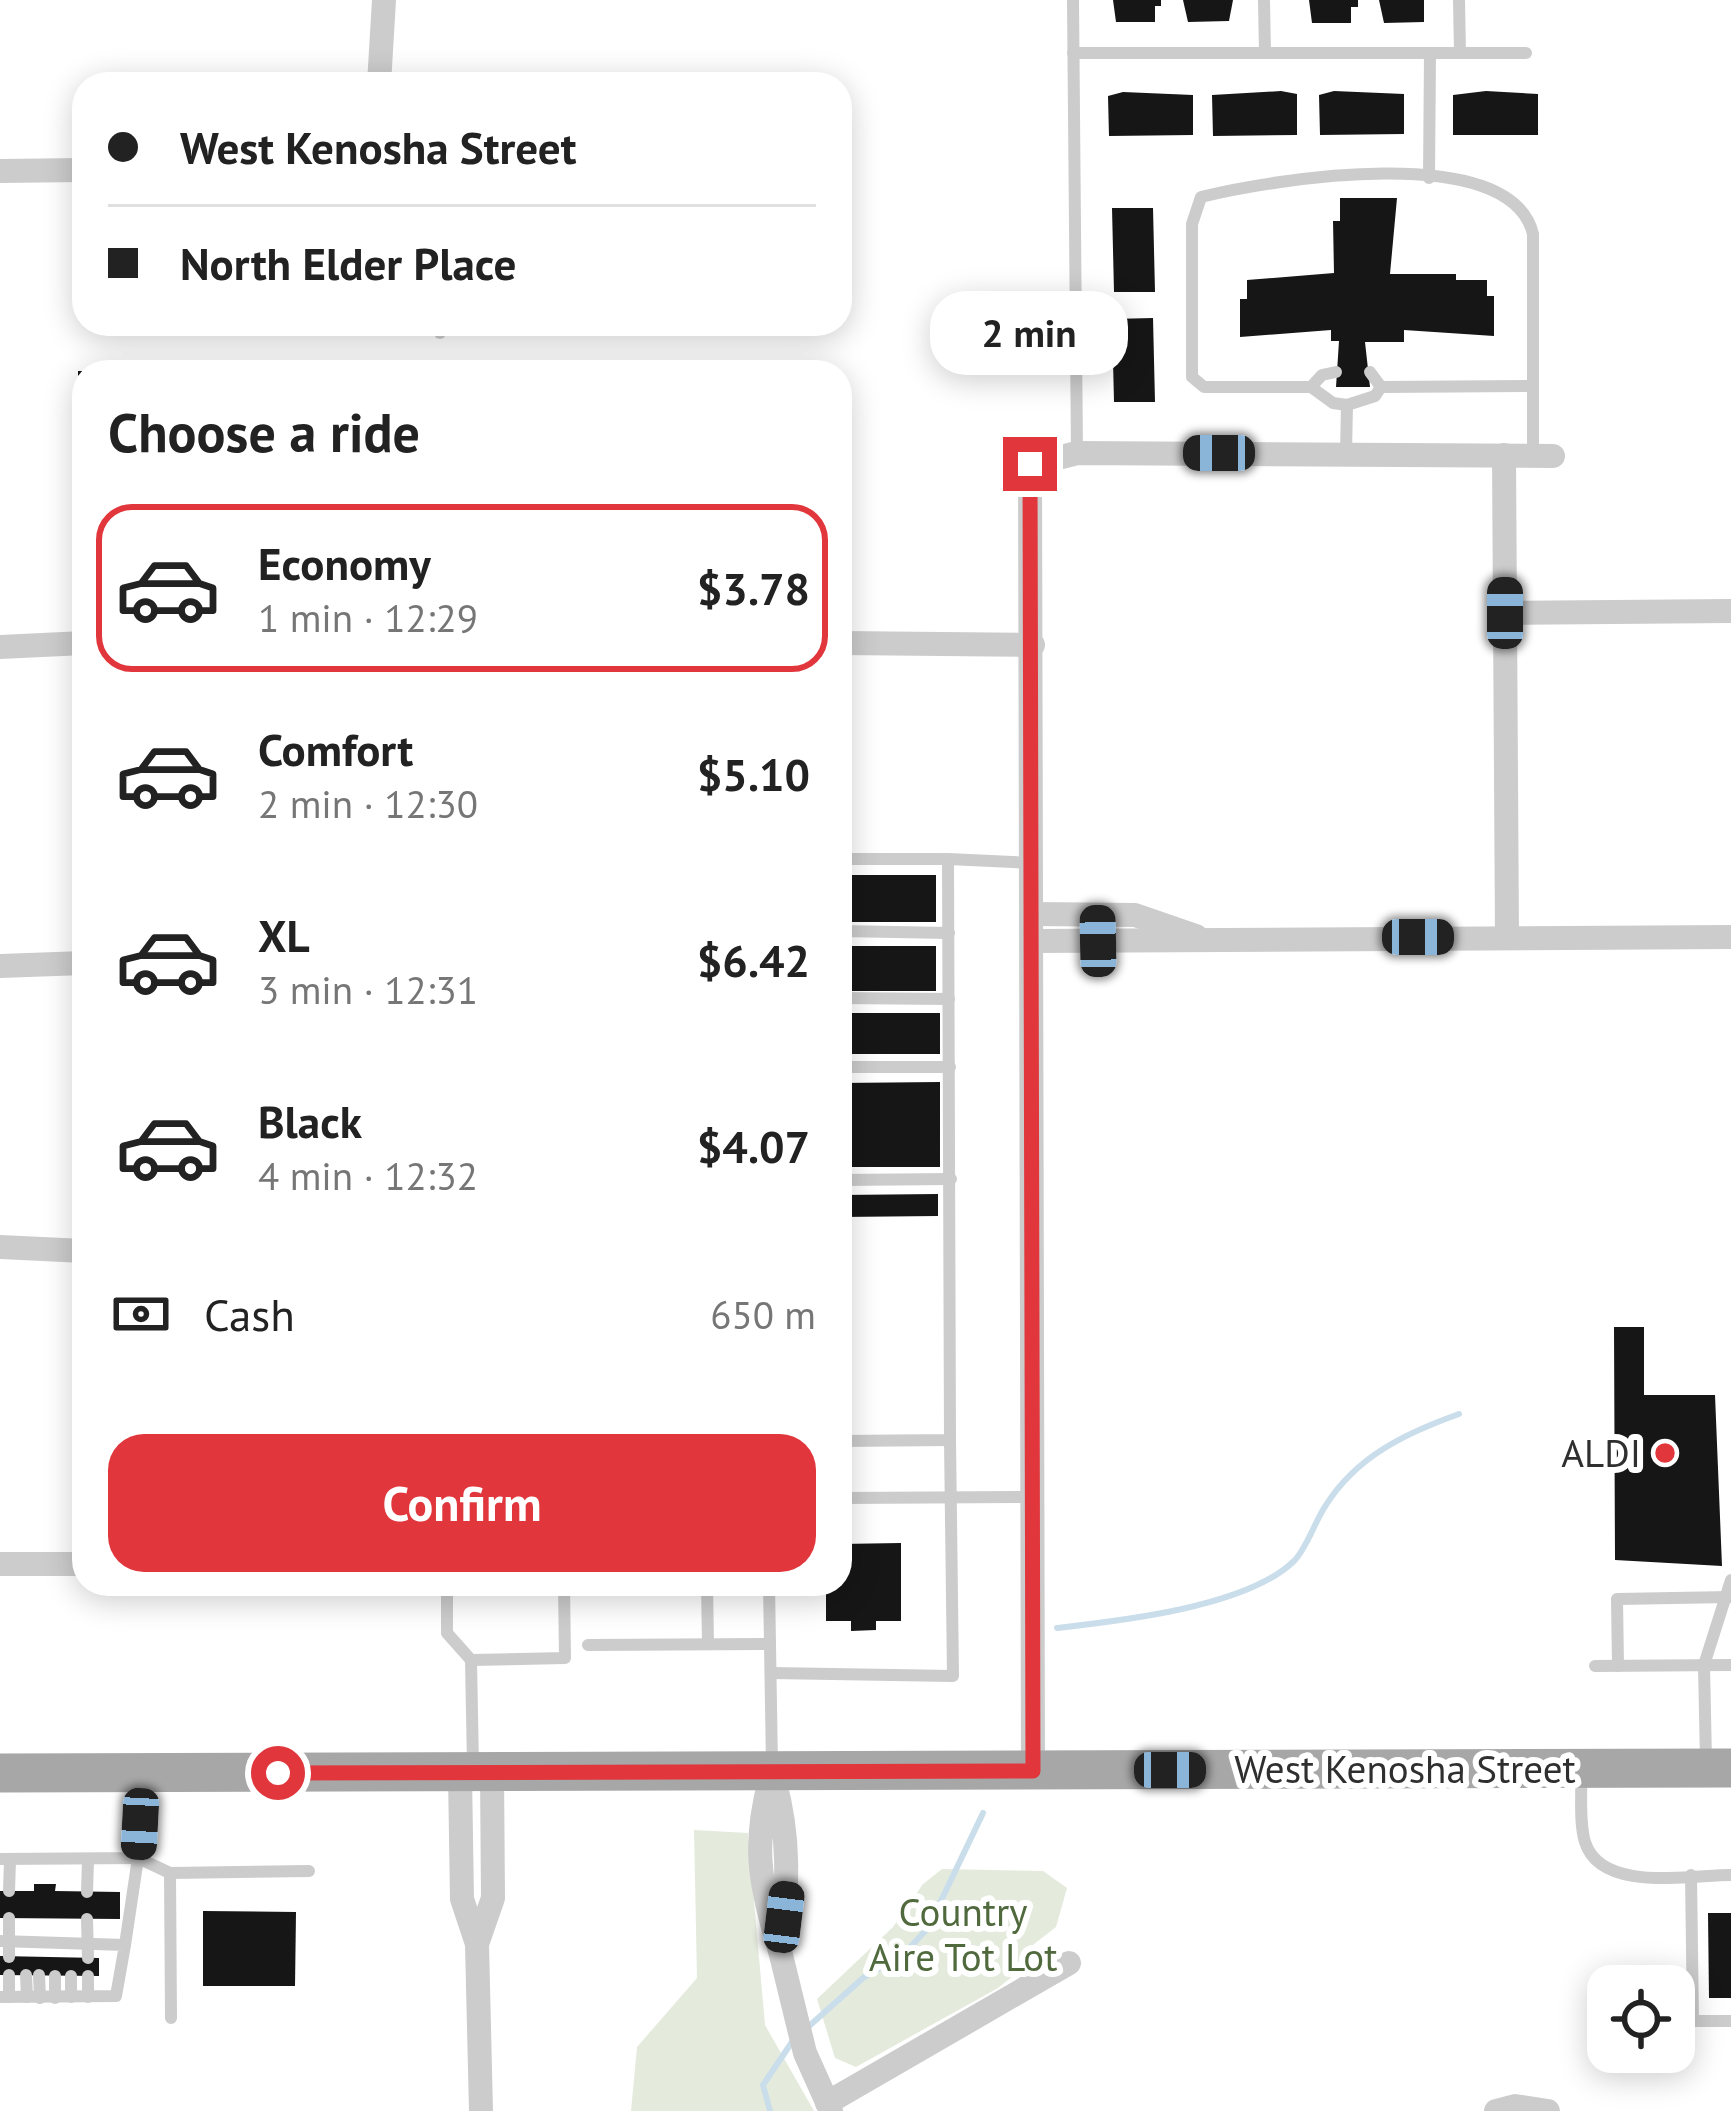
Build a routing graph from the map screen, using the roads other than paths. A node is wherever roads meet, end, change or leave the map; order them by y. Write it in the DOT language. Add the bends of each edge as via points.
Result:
graph roads {
  1 [pos="384,0"];
  2 [pos="1072,0"];
  3 [pos="1264,0"];
  4 [pos="1459,0"];
  5 [pos="1073,53"];
  6 [pos="1264,53"];
  7 [pos="1430,53"];
  8 [pos="1460,53"];
  9 [pos="1526,53"];
  10 [pos="381,72"];
  11 [pos="72,170"];
  12 [pos="0,171"];
  13 [pos="1429,178"];
  14 [pos="1336,372"];
  15 [pos="1370,372"];
  16 [pos="1533,386"];
  17 [pos="1311,387"];
  18 [pos="1382,388"];
  19 [pos="1347,405"];
  20 [pos="1077,453"];
  21 [pos="1346,453"];
  22 [pos="1504,455"];
  23 [pos="1543,456"];
  24 [pos="1731,611"];
  25 [pos="1505,613"];
  26 [pos="852,643"];
  27 [pos="72,644"];
  28 [pos="1033,645"];
  29 [pos="0,647"];
  30 [pos="852,859"];
  31 [pos="948,859"];
  32 [pos="1033,862"];
  33 [pos="1033,914"];
  34 [pos="1097,914"];
  35 [pos="852,931"];
  36 [pos="949,933"];
  37 [pos="1198,937"];
  38 [pos="1507,937"];
  39 [pos="1731,937"];
  40 [pos="1033,941"];
  41 [pos="1098,941"];
  42 [pos="72,963"];
  43 [pos="0,966"];
  44 [pos="852,998"];
  45 [pos="949,999"];
  46 [pos="852,1066"];
  47 [pos="950,1067"];
  48 [pos="951,1179"];
  49 [pos="852,1180"];
  50 [pos="0,1246"];
  51 [pos="72,1250"];
  52 [pos="950,1440"];
  53 [pos="852,1441"];
  54 [pos="952,1497"];
  55 [pos="1033,1497"];
  56 [pos="852,1498"];
  57 [pos="0,1564"];
  58 [pos="72,1564"];
  59 [pos="1731,1580"];
  60 [pos="447,1596"];
  61 [pos="564,1596"];
  62 [pos="707,1596"];
  63 [pos="770,1596"];
  64 [pos="1728,1598"];
  65 [pos="770,1644"];
  66 [pos="588,1645"];
  67 [pos="708,1645"];
  68 [pos="471,1660"];
  69 [pos="1731,1664"];
  70 [pos="1704,1665"];
  71 [pos="1595,1666"];
  72 [pos="1618,1666"];
  73 [pos="771,1673"];
  74 [pos="1718,1768"];
  75 [pos="1581,1769"];
  76 [pos="1033,1771"];
  77 [pos="142,1772"];
  78 [pos="0,1773"];
  79 [pos="772,1773"];
  80 [pos="475,1774"];
  81 [pos="138,1858"];
  82 [pos="5,1859"];
  83 [pos="88,1860"];
  84 [pos="308,1871"];
  85 [pos="493,1871"];
  86 [pos="461,1872"];
  87 [pos="170,1873"];
  88 [pos="1691,1875"];
  89 [pos="1731,1875"];
  90 [pos="9,1891"];
  91 [pos="87,1892"];
  92 [pos="9,1918"];
  93 [pos="87,1919"];
  94 [pos="477,1943"];
  95 [pos="125,1945"];
  96 [pos="6,1947"];
  97 [pos="88,1950"];
  98 [pos="1069,1963"];
  99 [pos="9,1975"];
  100 [pos="33,1975"];
  101 [pos="55,1976"];
  102 [pos="71,1976"];
  103 [pos="88,1976"];
  104 [pos="5,1997"];
  105 [pos="71,1997"];
  106 [pos="88,1997"];
  107 [pos="33,1998"];
  108 [pos="56,1998"];
  109 [pos="171,2018"];
  110 [pos="1731,2021"];
  111 [pos="829,2107"];
  112 [pos="1543,2109"];
  113 [pos="481,2111"];
  114 [pos="1496,2111"];
  1 -- 10 [label="street"];
  2 -- 5 [label="lane"];
  3 -- 6 [label="lane"];
  4 -- 8 [label="lane"];
  5 -- 6 [label="lane"];
  5 -- 20 [label="lane"];
  6 -- 7 [label="lane"];
  7 -- 8 [label="lane"];
  7 -- 13 [label="lane"];
  8 -- 9 [label="lane"];
  11 -- 12 [label="street"];
  13 -- 16 [label="lane" via="1508,194 1529,220"];
  13 -- 17 [label="lane" via="1339,172 1201,197 1192,224 1192,376 1222,389"];
  14 -- 17 [label="lane"];
  15 -- 18 [label="lane"];
  16 -- 18 [label="lane"];
  16 -- 23 [label="lane"];
  17 -- 19 [label="lane"];
  18 -- 19 [label="lane"];
  19 -- 21 [label="lane"];
  20 -- 21 [label="street"];
  20 -- 28 [label="street" via="1030,464"];
  21 -- 22 [label="street"];
  22 -- 23 [label="street"];
  22 -- 25 [label="street"];
  24 -- 25 [label="street"];
  25 -- 38 [label="street"];
  26 -- 28 [label="street"];
  27 -- 29 [label="street"];
  28 -- 32 [label="street"];
  30 -- 31 [label="lane"];
  31 -- 32 [label="lane"];
  31 -- 36 [label="lane"];
  32 -- 33 [label="street"];
  33 -- 34 [label="street"];
  33 -- 40 [label="street"];
  34 -- 37 [label="street" via="1136,915"];
  34 -- 41 [label="lane"];
  35 -- 36 [label="lane"];
  36 -- 45 [label="lane"];
  37 -- 38 [label="street"];
  37 -- 41 [label="street"];
  38 -- 39 [label="street"];
  40 -- 41 [label="street"];
  40 -- 55 [label="street"];
  42 -- 43 [label="street"];
  44 -- 45 [label="lane"];
  45 -- 47 [label="lane"];
  46 -- 47 [label="lane"];
  47 -- 48 [label="lane"];
  48 -- 49 [label="lane"];
  48 -- 52 [label="lane"];
  50 -- 51 [label="street"];
  52 -- 53 [label="lane"];
  52 -- 54 [label="lane"];
  54 -- 55 [label="lane"];
  54 -- 56 [label="lane"];
  54 -- 73 [label="lane" via="953,1676"];
  55 -- 76 [label="street"];
  57 -- 58 [label="street"];
  59 -- 64 [label="lane"];
  60 -- 68 [label="lane" via="447,1633"];
  61 -- 68 [label="lane" via="565,1658"];
  62 -- 67 [label="lane"];
  63 -- 65 [label="lane"];
  64 -- 70 [label="lane"];
  64 -- 72 [label="lane" via="1617,1599"];
  65 -- 67 [label="lane"];
  65 -- 73 [label="lane"];
  66 -- 67 [label="lane"];
  68 -- 80 [label="lane"];
  69 -- 70 [label="lane"];
  70 -- 72 [label="lane"];
  70 -- 74 [label="lane"];
  71 -- 72 [label="lane"];
  73 -- 79 [label="lane"];
  74 -- 75 [label="main road, West Kenosha Street"];
  75 -- 76 [label="main road, West Kenosha Street"];
  75 -- 88 [label="lane" via="1582,1823 1594,1859 1628,1875"];
  76 -- 79 [label="main road, West Kenosha Street"];
  77 -- 78 [label="main road, West Kenosha Street"];
  77 -- 80 [label="main road, West Kenosha Street"];
  77 -- 81 [label="lane"];
  79 -- 80 [label="main road, West Kenosha Street"];
  79 -- 111 [label="street" via="758,1820 760,1886 805,2053"];
  80 -- 85 [label="street"];
  80 -- 86 [label="street"];
  81 -- 83 [label="lane"];
  81 -- 87 [label="lane"];
  81 -- 95 [label="lane"];
  82 -- 83 [label="lane"];
  82 -- 90 [label="lane"];
  83 -- 91 [label="lane"];
  84 -- 87 [label="lane"];
  85 -- 86 [label="lane"];
  85 -- 94 [label="street"];
  86 -- 94 [label="street"];
  87 -- 109 [label="lane"];
  88 -- 89 [label="lane"];
  88 -- 110 [label="lane" via="1693,2021"];
  92 -- 96 [label="lane"];
  93 -- 97 [label="lane"];
  94 -- 113 [label="street"];
  95 -- 97 [label="lane"];
  95 -- 106 [label="lane" via="116,1996"];
  96 -- 97 [label="lane"];
  98 -- 111 [label="street"];
  99 -- 104 [label="lane"];
  100 -- 107 [label="lane"];
  101 -- 108 [label="lane"];
  102 -- 105 [label="lane"];
  103 -- 106 [label="lane"];
  104 -- 107 [label="lane"];
  105 -- 106 [label="lane"];
  105 -- 108 [label="lane"];
  107 -- 108 [label="lane"];
  112 -- 114 [label="street"];
}
